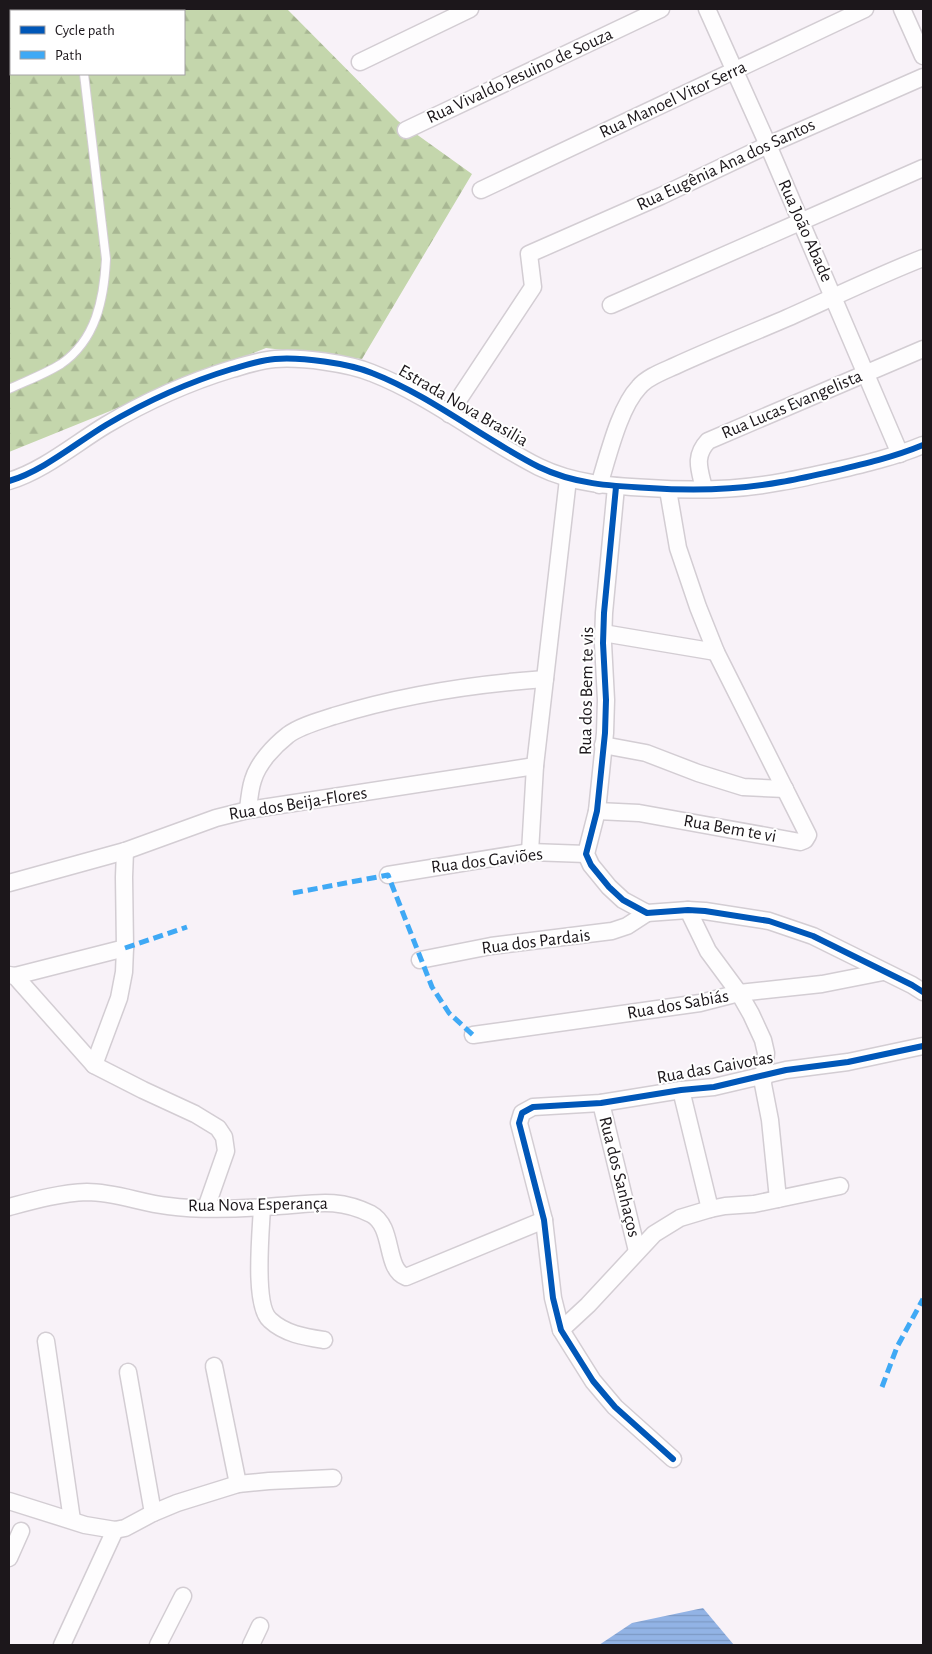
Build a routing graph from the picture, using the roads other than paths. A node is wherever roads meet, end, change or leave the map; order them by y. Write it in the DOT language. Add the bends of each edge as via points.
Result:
graph roads {
  1 [pos="470,9"];
  2 [pos="661,9"];
  3 [pos="707,9"];
  4 [pos="865,9"];
  5 [pos="902,9"];
  6 [pos="923,56"];
  7 [pos="360,62"];
  8 [pos="734,71"];
  9 [pos="84,75"];
  10 [pos="923,78"];
  11 [pos="406,130"];
  12 [pos="768,144"];
  13 [pos="923,168"];
  14 [pos="481,190"];
  15 [pos="800,221"];
  16 [pos="923,258"];
  17 [pos="833,296"];
  18 [pos="611,305"];
  19 [pos="923,349"];
  20 [pos="866,373"];
  21 [pos="9,389"];
  22 [pos="449,414"];
  23 [pos="923,445"];
  24 [pos="900,454"];
  25 [pos="568,479"];
  26 [pos="9,481"];
  27 [pos="599,485"];
  28 [pos="616,487"];
  29 [pos="704,489"];
  30 [pos="668,490"];
  31 [pos="603,633"];
  32 [pos="716,652"];
  33 [pos="545,679"];
  34 [pos="603,745"];
  35 [pos="535,766"];
  36 [pos="785,789"];
  37 [pos="248,810"];
  38 [pos="597,811"];
  39 [pos="125,851"];
  40 [pos="530,852"];
  41 [pos="586,854"];
  42 [pos="388,875"];
  43 [pos="9,882"];
  44 [pos="688,910"];
  45 [pos="646,913"];
  46 [pos="125,948"];
  47 [pos="420,960"];
  48 [pos="883,972"];
  49 [pos="12,975"];
  50 [pos="923,992"];
  51 [pos="739,994"];
  52 [pos="473,1035"];
  53 [pos="923,1046"];
  54 [pos="94,1065"];
  55 [pos="764,1076"];
  56 [pos="681,1090"];
  57 [pos="601,1103"];
  58 [pos="840,1186"];
  59 [pos="778,1200"];
  60 [pos="9,1207"];
  61 [pos="262,1207"];
  62 [pos="206,1208"];
  63 [pos="710,1208"];
  64 [pos="544,1220"];
  65 [pos="637,1251"];
  66 [pos="561,1330"];
  67 [pos="324,1340"];
  68 [pos="46,1341"];
  69 [pos="214,1366"];
  70 [pos="128,1372"];
  71 [pos="673,1458"];
  72 [pos="333,1478"];
  73 [pos="238,1484"];
  74 [pos="9,1501"];
  75 [pos="153,1513"];
  76 [pos="72,1520"];
  77 [pos="115,1530"];
  78 [pos="21,1531"];
  79 [pos="9,1558"];
  80 [pos="182,1596"];
  81 [pos="260,1626"];
  82 [pos="62,1645"];
  83 [pos="158,1645"];
  84 [pos="251,1645"];
  1 -- 7 [label="street"];
  2 -- 11 [label="street, Rua Vivaldo Jesuino de Souza"];
  3 -- 8 [label="street, Rua João Abade"];
  4 -- 8 [label="street, Rua Manoel Vitor Serra"];
  5 -- 6 [label="street"];
  8 -- 12 [label="street, Rua João Abade"];
  8 -- 14 [label="street, Rua Manoel Vitor Serra"];
  9 -- 21 [label="lane" via="106,259 99,308 83,345 72,356"];
  10 -- 12 [label="street, Rua Eugênia Ana dos Santos"];
  12 -- 15 [label="street, Rua João Abade"];
  12 -- 22 [label="street, Rua Eugênia Ana dos Santos" via="661,196 529,254 533,287"];
  13 -- 15 [label="street"];
  15 -- 17 [label="street, Rua João Abade"];
  15 -- 18 [label="street"];
  16 -- 17 [label="street"];
  17 -- 20 [label="street, Rua João Abade"];
  17 -- 27 [label="street" via="662,372 640,385 622,417"];
  19 -- 20 [label="street, Rua Lucas Evangelista"];
  20 -- 24 [label="street, Rua João Abade"];
  20 -- 29 [label="street, Rua Lucas Evangelista" via="708,441 699,452 698,461"];
  22 -- 25 [label="street, Estrada Nova Brasilia" via="539,467"];
  22 -- 26 [label="street, Estrada Nova Brasilia" via="399,384 369,371 334,364 274,359 218,373 142,406 48,462"];
  23 -- 24 [label="street, Estrada Nova Brasilia"];
  24 -- 29 [label="street, Estrada Nova Brasilia" via="782,482"];
  25 -- 27 [label="street, Estrada Nova Brasilia"];
  25 -- 33 [label="street"];
  27 -- 28 [label="street, Estrada Nova Brasilia"];
  28 -- 30 [label="street, Estrada Nova Brasilia"];
  28 -- 31 [label="street, Rua dos Bem te vis"];
  29 -- 30 [label="street, Estrada Nova Brasilia"];
  30 -- 32 [label="street, Rua Bem te vi" via="682,561"];
  31 -- 32 [label="street"];
  31 -- 34 [label="street, Rua dos Bem te vis" via="606,700"];
  32 -- 36 [label="street, Rua Bem te vi"];
  33 -- 35 [label="street"];
  33 -- 37 [label="street" via="472,686 365,707 302,728 277,744 262,763 253,779"];
  34 -- 36 [label="street" via="646,753 743,787"];
  34 -- 38 [label="street, Rua dos Bem te vis"];
  35 -- 37 [label="street, Rua dos Beija-Flores"];
  35 -- 40 [label="street"];
  36 -- 38 [label="street, Rua Bem te vi" via="808,836 800,842 639,813"];
  37 -- 39 [label="street, Rua dos Beija-Flores" via="216,818"];
  38 -- 41 [label="street, Rua dos Bem te vis"];
  39 -- 43 [label="street, Rua dos Beija-Flores"];
  39 -- 46 [label="street"];
  40 -- 41 [label="street, Rua dos Gaviões"];
  40 -- 42 [label="street, Rua dos Gaviões"];
  41 -- 45 [label="street" via="609,888"];
  44 -- 45 [label="street"];
  44 -- 48 [label="street" via="786,926 813,936"];
  44 -- 51 [label="street" via="708,951"];
  45 -- 47 [label="street, Rua dos Pardais" via="628,926 598,934 491,946"];
  46 -- 49 [label="street"];
  46 -- 54 [label="street" via="119,998"];
  48 -- 50 [label="street"];
  48 -- 51 [label="street, Rua dos Sabiás" via="822,984"];
  49 -- 54 [label="street"];
  51 -- 52 [label="street, Rua dos Sabiás" via="700,1003"];
  51 -- 55 [label="street" via="763,1040"];
  53 -- 55 [label="street, Rua das Gaivotas"];
  54 -- 62 [label="street" via="218,1128 224,1137 226,1151"];
  55 -- 56 [label="street, Rua das Gaivotas"];
  55 -- 59 [label="street"];
  56 -- 57 [label="street, Rua das Gaivotas"];
  56 -- 63 [label="street"];
  57 -- 64 [label="street, Rua das Gaivotas" via="533,1107 522,1113 519,1123"];
  57 -- 65 [label="street, Rua dos Sanhaços"];
  58 -- 59 [label="street"];
  59 -- 63 [label="street"];
  60 -- 62 [label="street, Rua Nova Esperança" via="63,1194 96,1192 167,1206"];
  61 -- 62 [label="street, Rua Nova Esperança"];
  61 -- 64 [label="street, Rua Nova Esperança" via="324,1202 361,1210 379,1220 398,1272 406,1277"];
  61 -- 67 [label="street" via="260,1268 263,1312 269,1320 288,1331"];
  63 -- 65 [label="street" via="669,1224"];
  64 -- 66 [label="street" via="553,1298"];
  65 -- 66 [label="street"];
  66 -- 71 [label="street" via="598,1388"];
  68 -- 76 [label="street"];
  69 -- 73 [label="street"];
  70 -- 75 [label="street"];
  72 -- 73 [label="street"];
  73 -- 75 [label="street"];
  74 -- 76 [label="street"];
  75 -- 77 [label="street"];
  76 -- 77 [label="street"];
  77 -- 82 [label="street"];
  78 -- 79 [label="street"];
  80 -- 83 [label="street"];
  81 -- 84 [label="street"];
}
